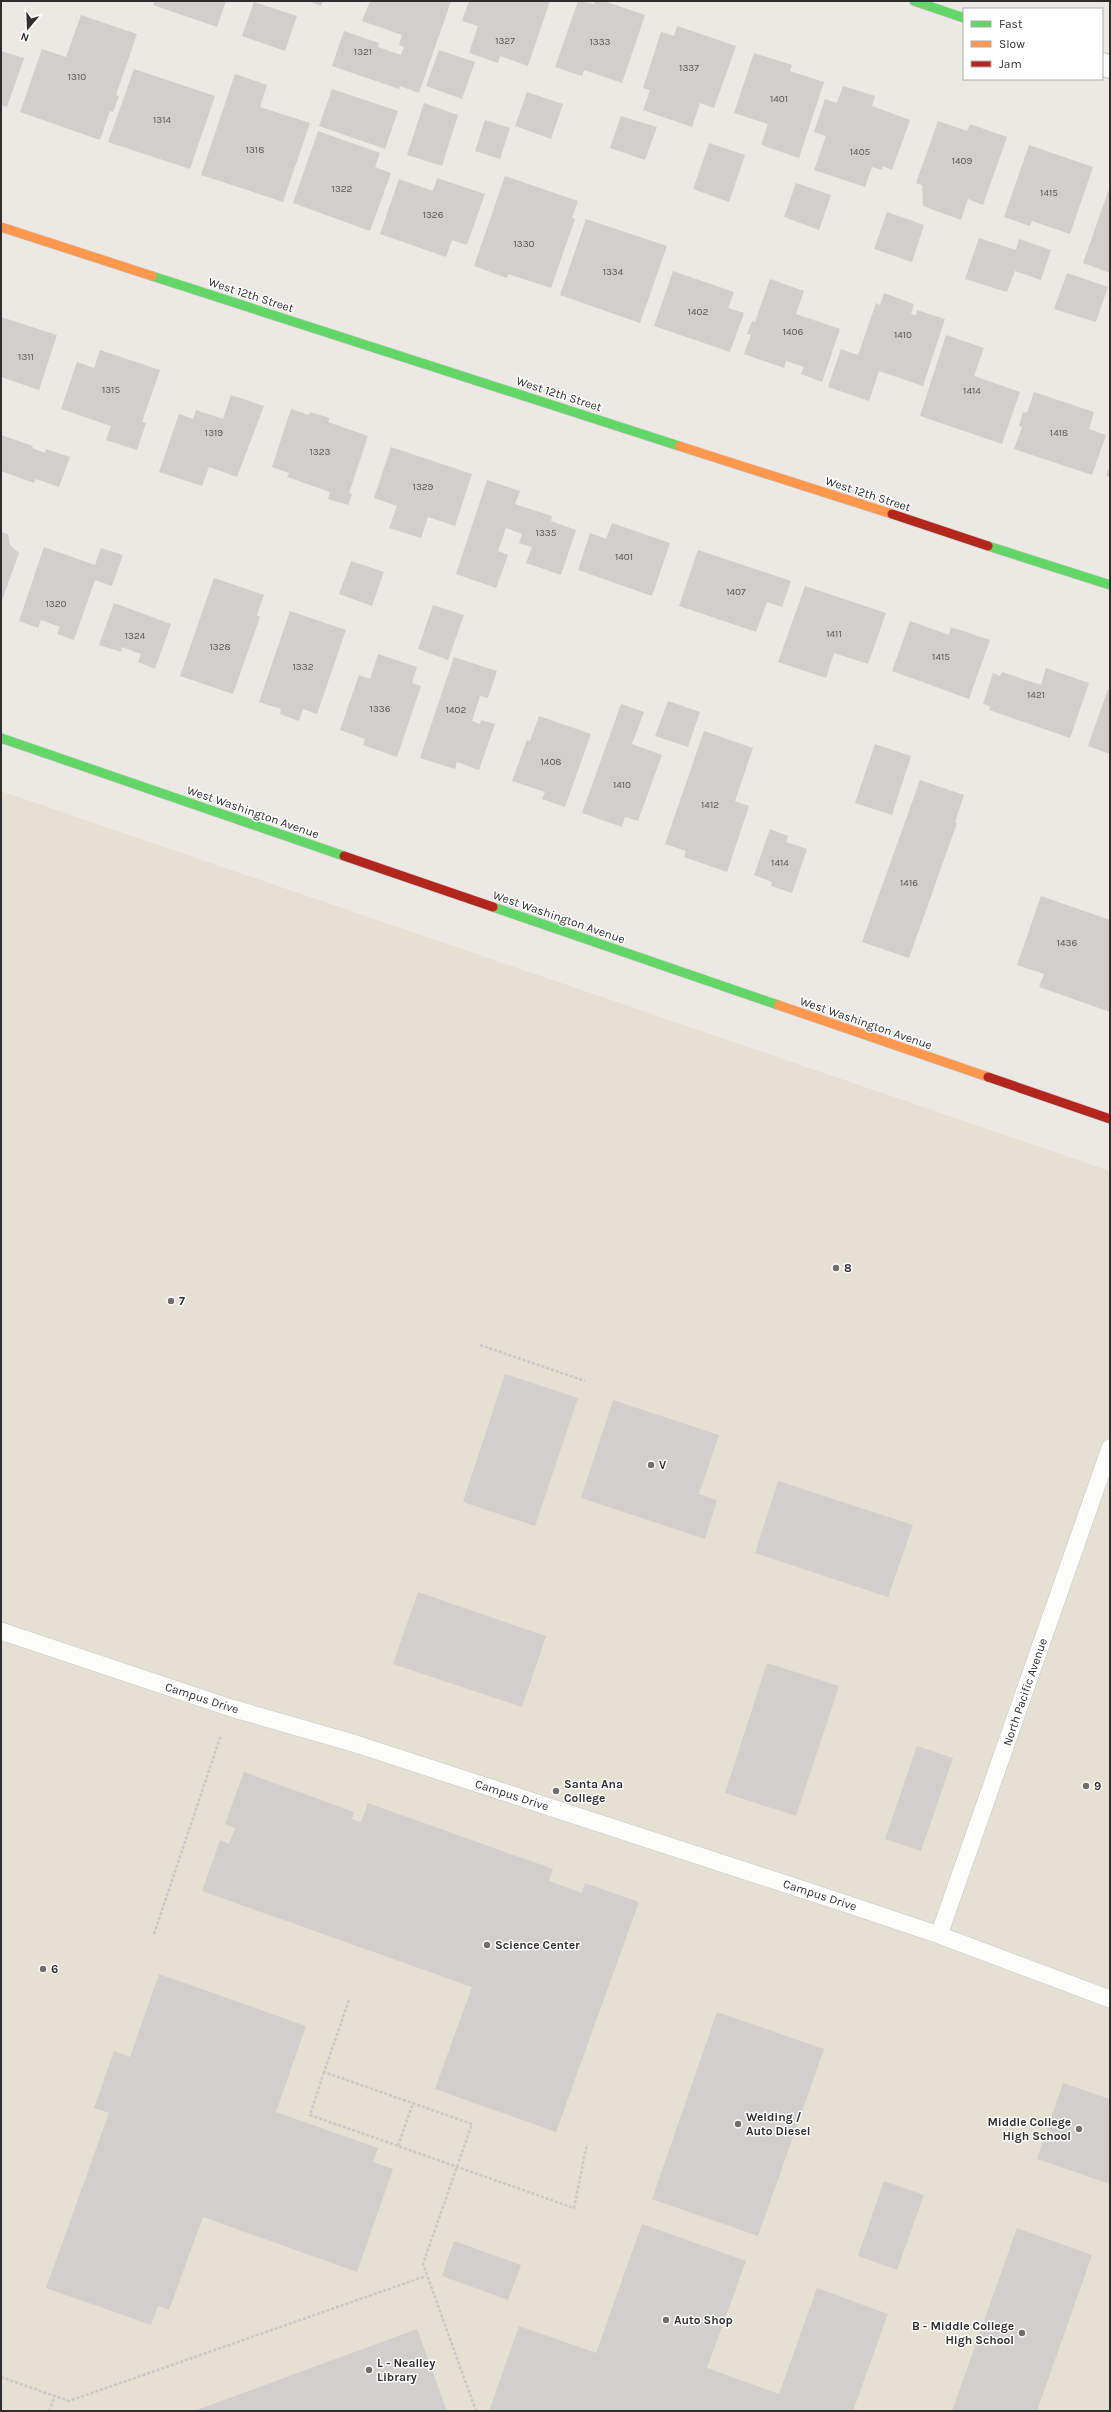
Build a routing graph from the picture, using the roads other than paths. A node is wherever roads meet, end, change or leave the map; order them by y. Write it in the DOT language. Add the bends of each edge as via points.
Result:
graph roads {
  1 [pos="914,1"];
  2 [pos="963,18"];
  3 [pos="1,227"];
  4 [pos="1110,585"];
  5 [pos="1,738"];
  6 [pos="1110,1119"];
  7 [pos="1110,1448"];
  8 [pos="1,1631"];
  9 [pos="939,1935"];
  10 [pos="1110,1999"];
  1 -- 2 [label="street"];
  3 -- 4 [label="street, West 12th Street"];
  5 -- 6 [label="street, West Washington Avenue"];
  7 -- 9 [label="lane, North Pacific Avenue"];
  8 -- 9 [label="lane, Campus Drive" via="231,1708 376,1750"];
  9 -- 10 [label="lane, Campus Drive"];
}
